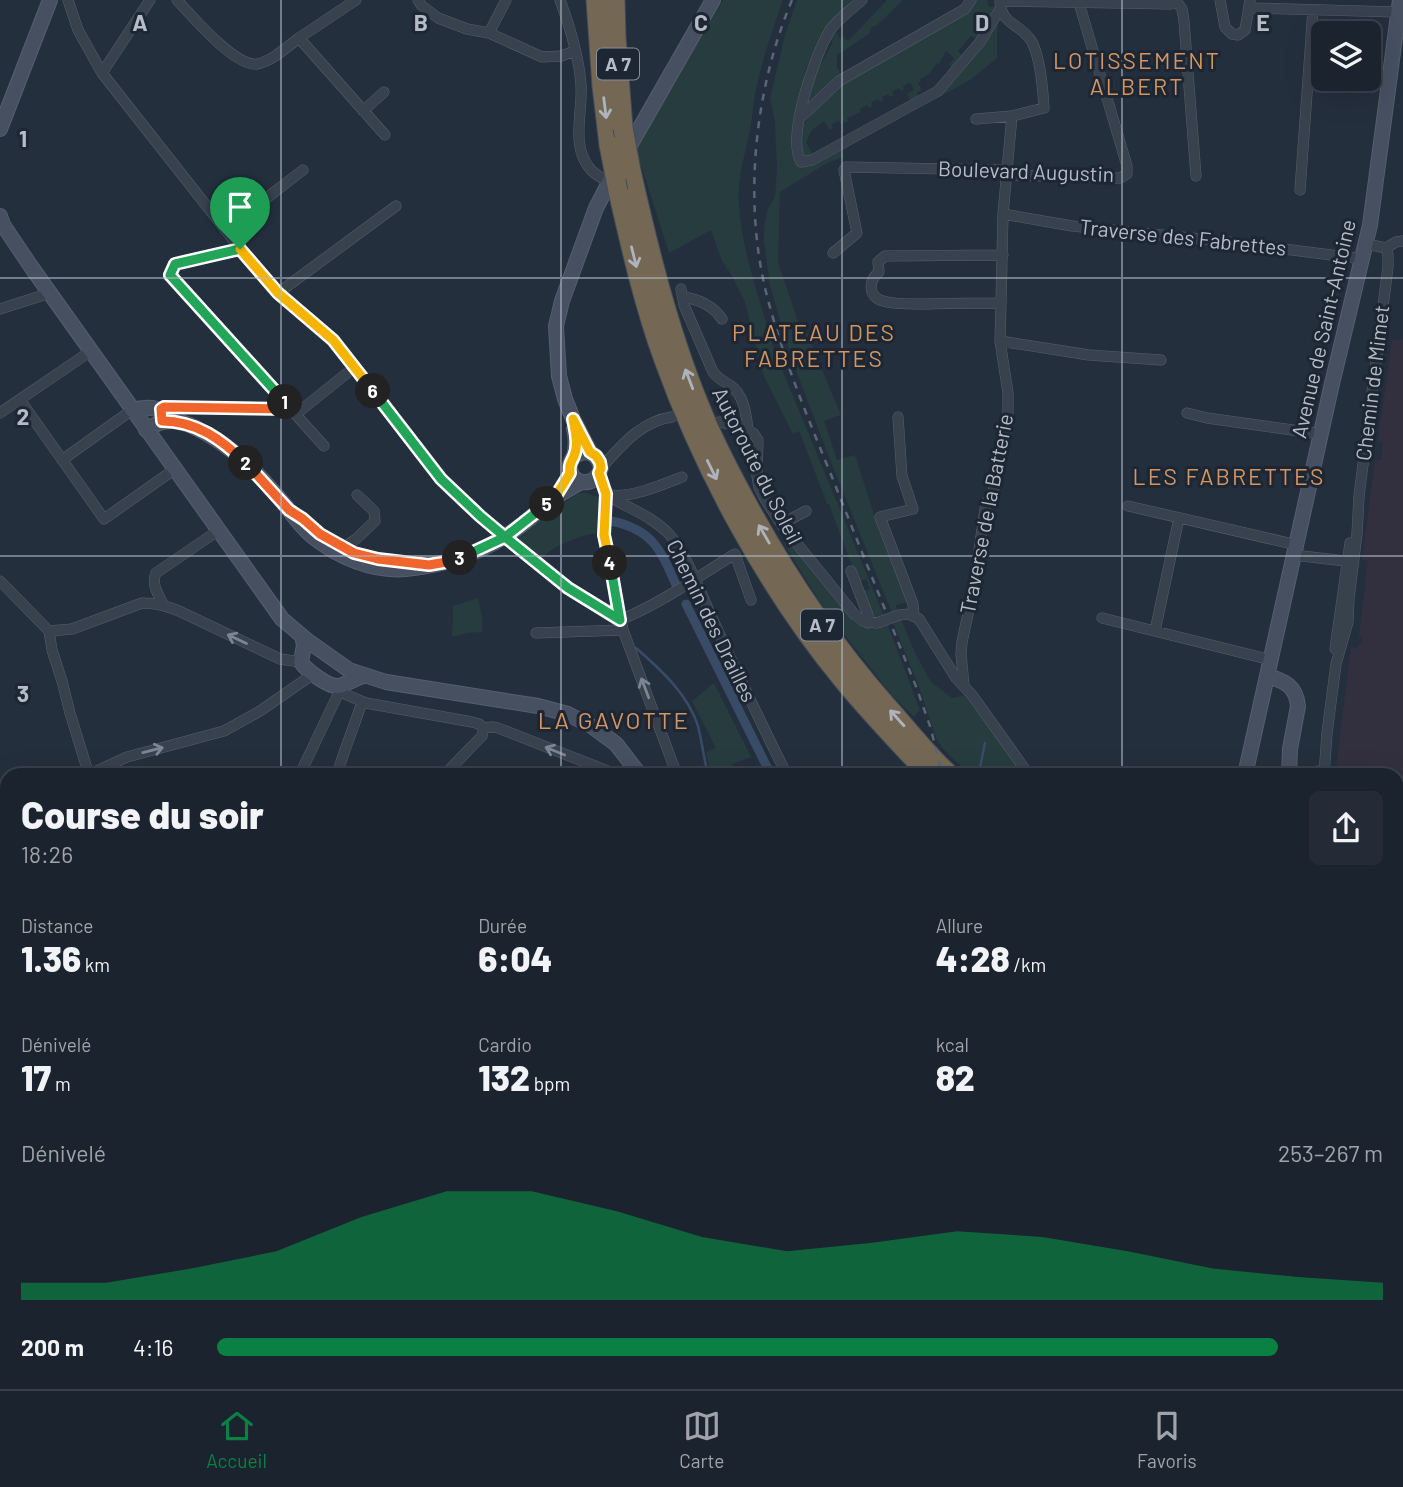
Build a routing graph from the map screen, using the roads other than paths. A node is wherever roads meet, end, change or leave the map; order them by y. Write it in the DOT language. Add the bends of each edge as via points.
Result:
graph roads {
  1 [pos="50,0"];
  2 [pos="68,0"];
  3 [pos="150,0"];
  4 [pos="177,0"];
  5 [pos="356,0"];
  6 [pos="418,0"];
  7 [pos="506,0"];
  8 [pos="560,0"];
  9 [pos="596,0"];
  10 [pos="615,0"];
  11 [pos="713,0"];
  12 [pos="862,0"];
  13 [pos="971,0"];
  14 [pos="1220,0"];
  15 [pos="1176,1"];
  16 [pos="1000,3"];
  17 [pos="1079,3"];
  18 [pos="1250,4"];
  19 [pos="1398,6"];
  20 [pos="1313,10"];
  21 [pos="489,33"];
  22 [pos="299,38"];
  23 [pos="575,51"];
  24 [pos="1398,55"];
  25 [pos="102,74"];
  26 [pos="384,92"];
  27 [pos="363,111"];
  28 [pos="1012,116"];
  29 [pos="800,118"];
  30 [pos="976,118"];
  31 [pos="0,129"];
  32 [pos="385,135"];
  33 [pos="297,171"];
  34 [pos="1006,175"];
  35 [pos="1196,176"];
  36 [pos="613,187"];
  37 [pos="1300,190"];
  38 [pos="396,206"];
  39 [pos="1003,214"];
  40 [pos="1,220"];
  41 [pos="223,226"];
  42 [pos="1403,241"];
  43 [pos="239,247"];
  44 [pos="1386,248"];
  45 [pos="1364,252"];
  46 [pos="833,253"];
  47 [pos="1003,255"];
  48 [pos="188,256"];
  49 [pos="50,293"];
  50 [pos="278,293"];
  51 [pos="1001,303"];
  52 [pos="0,309"];
  53 [pos="722,319"];
  54 [pos="1000,341"];
  55 [pos="91,351"];
  56 [pos="1161,360"];
  57 [pos="346,374"];
  58 [pos="20,400"];
  59 [pos="132,410"];
  60 [pos="294,412"];
  61 [pos="0,413"];
  62 [pos="1187,413"];
  63 [pos="162,415"];
  64 [pos="672,417"];
  65 [pos="898,417"];
  66 [pos="573,419"];
  67 [pos="719,422"];
  68 [pos="748,429"];
  69 [pos="146,430"];
  70 [pos="1321,434"];
  71 [pos="324,446"];
  72 [pos="62,460"];
  73 [pos="175,470"];
  74 [pos="593,474"];
  75 [pos="682,477"];
  76 [pos="357,495"];
  77 [pos="1128,506"];
  78 [pos="289,510"];
  79 [pos="806,511"];
  80 [pos="1179,518"];
  81 [pos="781,524"];
  82 [pos="219,530"];
  83 [pos="505,537"];
  84 [pos="324,544"];
  85 [pos="351,547"];
  86 [pos="1295,550"];
  87 [pos="1350,561"];
  88 [pos="429,565"];
  89 [pos="851,570"];
  90 [pos="694,578"];
  91 [pos="0,581"];
  92 [pos="751,600"];
  93 [pos="163,604"];
  94 [pos="914,616"];
  95 [pos="1102,618"];
  96 [pos="873,623"];
  97 [pos="622,625"];
  98 [pos="49,631"];
  99 [pos="1155,631"];
  100 [pos="536,633"];
  101 [pos="306,653"];
  102 [pos="1271,660"];
  103 [pos="317,676"];
  104 [pos="1267,676"];
  105 [pos="344,685"];
  106 [pos="964,685"];
  107 [pos="362,702"];
  108 [pos="483,728"];
  109 [pos="87,768"];
  110 [pos="104,768"];
  111 [pos="303,768"];
  112 [pos="339,768"];
  113 [pos="451,768"];
  114 [pos="600,768"];
  115 [pos="635,768"];
  116 [pos="674,768"];
  117 [pos="784,768"];
  118 [pos="923,768"];
  119 [pos="944,768"];
  120 [pos="1024,768"];
  121 [pos="1247,768"];
  122 [pos="1304,768"];
  123 [pos="1310,768"];
  1 -- 31 [label="main road"];
  2 -- 25 [label="street"];
  3 -- 25 [label="street"];
  4 -- 22 [label="street" via="243,61 256,64 268,60"];
  5 -- 22 [label="street"];
  6 -- 21 [label="street" via="438,19"];
  7 -- 21 [label="street"];
  8 -- 23 [label="street"];
  9 -- 36 [label="highway, Autoroute du Soleil / A 7, one-way, bridge"];
  119 -- 10 [label="highway, Autoroute du Soleil / A 7, one-way, bridge" via="865,681 789,578 705,420 659,285 631,171 623,128"];
  11 -- 36 [label="main road"];
  12 -- 29 [label="street" via="831,29 810,74"];
  13 -- 29 [label="street" via="965,9 839,81"];
  14 -- 18 [label="street" via="1225,27 1238,35 1245,30"];
  15 -- 17 [label="street"];
  15 -- 35 [label="street" via="1184,20"];
  16 -- 17 [label="street"];
  16 -- 28 [label="street" via="1004,19 1032,43 1042,81 1044,108"];
  16 -- 29 [label="street" via="979,42 938,91 806,162 798,156"];
  17 -- 34 [label="street, Boulevard Augustin" via="1127,174 1120,178"];
  18 -- 20 [label="street"];
  19 -- 20 [label="street"];
  19 -- 24 [label="main road, Avenue de Saint-Antoine"];
  20 -- 37 [label="street"];
  21 -- 23 [label="street" via="542,57"];
  22 -- 27 [label="street"];
  23 -- 36 [label="street" via="581,86 579,143 591,170"];
  24 -- 45 [label="main road, Avenue de Saint-Antoine"];
  25 -- 41 [label="street"];
  26 -- 27 [label="street"];
  27 -- 32 [label="street"];
  28 -- 30 [label="street"];
  28 -- 34 [label="street, Traverse de la Batterie"];
  33 -- 41 [label="street"];
  34 -- 39 [label="street, Traverse de la Batterie"];
  34 -- 46 [label="street, Boulevard Augustin" via="1001,170 846,167 857,233"];
  36 -- 66 [label="main road" via="596,208 556,326 559,376"];
  36 -- 118 [label="highway, Autoroute du Soleil / A 7, one-way" via="664,360 731,510 808,632 843,679"];
  38 -- 50 [label="street"];
  39 -- 45 [label="street, Traverse des Fabrettes" via="1185,239"];
  39 -- 47 [label="street, Traverse de la Batterie"];
  40 -- 49 [label="main road"];
  41 -- 43 [label="street"];
  42 -- 44 [label="street"];
  43 -- 48 [label="street"];
  43 -- 50 [label="street"];
  43 -- 60 [label="street" via="175,264 170,275"];
  44 -- 45 [label="street"];
  44 -- 87 [label="street, Chemin de Mimet" via="1388,267"];
  45 -- 70 [label="main road, Avenue de Saint-Antoine"];
  47 -- 51 [label="street, Traverse de la Batterie"];
  47 -- 51 [label="street" via="885,256 870,285 871,293 885,302"];
  49 -- 52 [label="street"];
  49 -- 55 [label="main road"];
  50 -- 83 [label="street" via="333,340 441,479"];
  51 -- 54 [label="street, Traverse de la Batterie"];
  53 -- 68 [label="street" via="711,307 682,293 713,372 737,391"];
  54 -- 56 [label="street"];
  54 -- 106 [label="street, Traverse de la Batterie" via="1008,424 992,497 986,503 962,642"];
  55 -- 58 [label="street"];
  55 -- 59 [label="main road"];
  57 -- 60 [label="street"];
  58 -- 61 [label="street"];
  58 -- 72 [label="street"];
  59 -- 63 [label="main road" via="148,407"];
  59 -- 69 [label="main road"];
  59 -- 72 [label="street"];
  60 -- 63 [label="street" via="164,407"];
  60 -- 71 [label="street"];
  62 -- 70 [label="street"];
  63 -- 69 [label="main road"];
  63 -- 78 [label="main road" via="224,443"];
  64 -- 74 [label="street" via="645,426"];
  65 -- 94 [label="street" via="902,476 913,509 880,517"];
  66 -- 74 [label="main road"];
  66 -- 74 [label="main road" via="576,437 570,461"];
  67 -- 68 [label="street"];
  68 -- 81 [label="street" via="758,440 759,487"];
  69 -- 73 [label="main road"];
  70 -- 86 [label="main road, Avenue de Saint-Antoine"];
  72 -- 73 [label="street" via="104,519"];
  73 -- 82 [label="main road"];
  74 -- 75 [label="street" via="624,495"];
  74 -- 83 [label="main road"];
  74 -- 90 [label="street, Chemin des Drailles" via="621,505 668,534"];
  74 -- 97 [label="street"];
  76 -- 85 [label="street" via="376,515"];
  77 -- 80 [label="street"];
  78 -- 84 [label="main road"];
  78 -- 85 [label="main road" via="320,534"];
  79 -- 81 [label="street"];
  80 -- 86 [label="street"];
  80 -- 99 [label="street"];
  81 -- 96 [label="street" via="853,614"];
  82 -- 93 [label="street" via="156,573 154,584"];
  82 -- 101 [label="main road" via="282,619 302,636"];
  83 -- 88 [label="main road" via="452,561"];
  83 -- 97 [label="street"];
  84 -- 85 [label="main road" via="348,554"];
  84 -- 88 [label="main road" via="376,567"];
  85 -- 88 [label="main road" via="378,559"];
  86 -- 87 [label="street"];
  86 -- 102 [label="main road, Avenue de Saint-Antoine"];
  87 -- 123 [label="street, Chemin de Mimet" via="1348,622 1336,664 1326,733"];
  89 -- 96 [label="street"];
  90 -- 92 [label="street" via="735,554"];
  90 -- 97 [label="street"];
  90 -- 117 [label="street, Chemin des Drailles"];
  91 -- 98 [label="street"];
  93 -- 98 [label="street" via="142,603 72,629"];
  101 -- 93 [label="street, one-way" via="294,661 280,659"];
  94 -- 96 [label="street, bridge" via="899,615"];
  94 -- 106 [label="street"];
  95 -- 99 [label="street"];
  97 -- 100 [label="street"];
  116 -- 97 [label="street, one-way"];
  98 -- 109 [label="street"];
  99 -- 102 [label="street"];
  101 -- 103 [label="main road" via="303,666"];
  101 -- 105 [label="main road" via="344,665"];
  102 -- 104 [label="main road, Avenue de Saint-Antoine"];
  103 -- 105 [label="main road"];
  110 -- 103 [label="street, one-way" via="127,757 223,731"];
  104 -- 121 [label="main road, Avenue de Saint-Antoine"];
  104 -- 122 [label="main road" via="1282,680 1295,692 1294,751"];
  105 -- 107 [label="street"];
  105 -- 111 [label="street"];
  105 -- 115 [label="main road" via="364,676 568,714 616,744"];
  106 -- 120 [label="street"];
  107 -- 108 [label="street" via="472,722"];
  107 -- 112 [label="street"];
  108 -- 113 [label="street" via="482,736"];
  114 -- 108 [label="street, one-way" via="499,729"];
}
